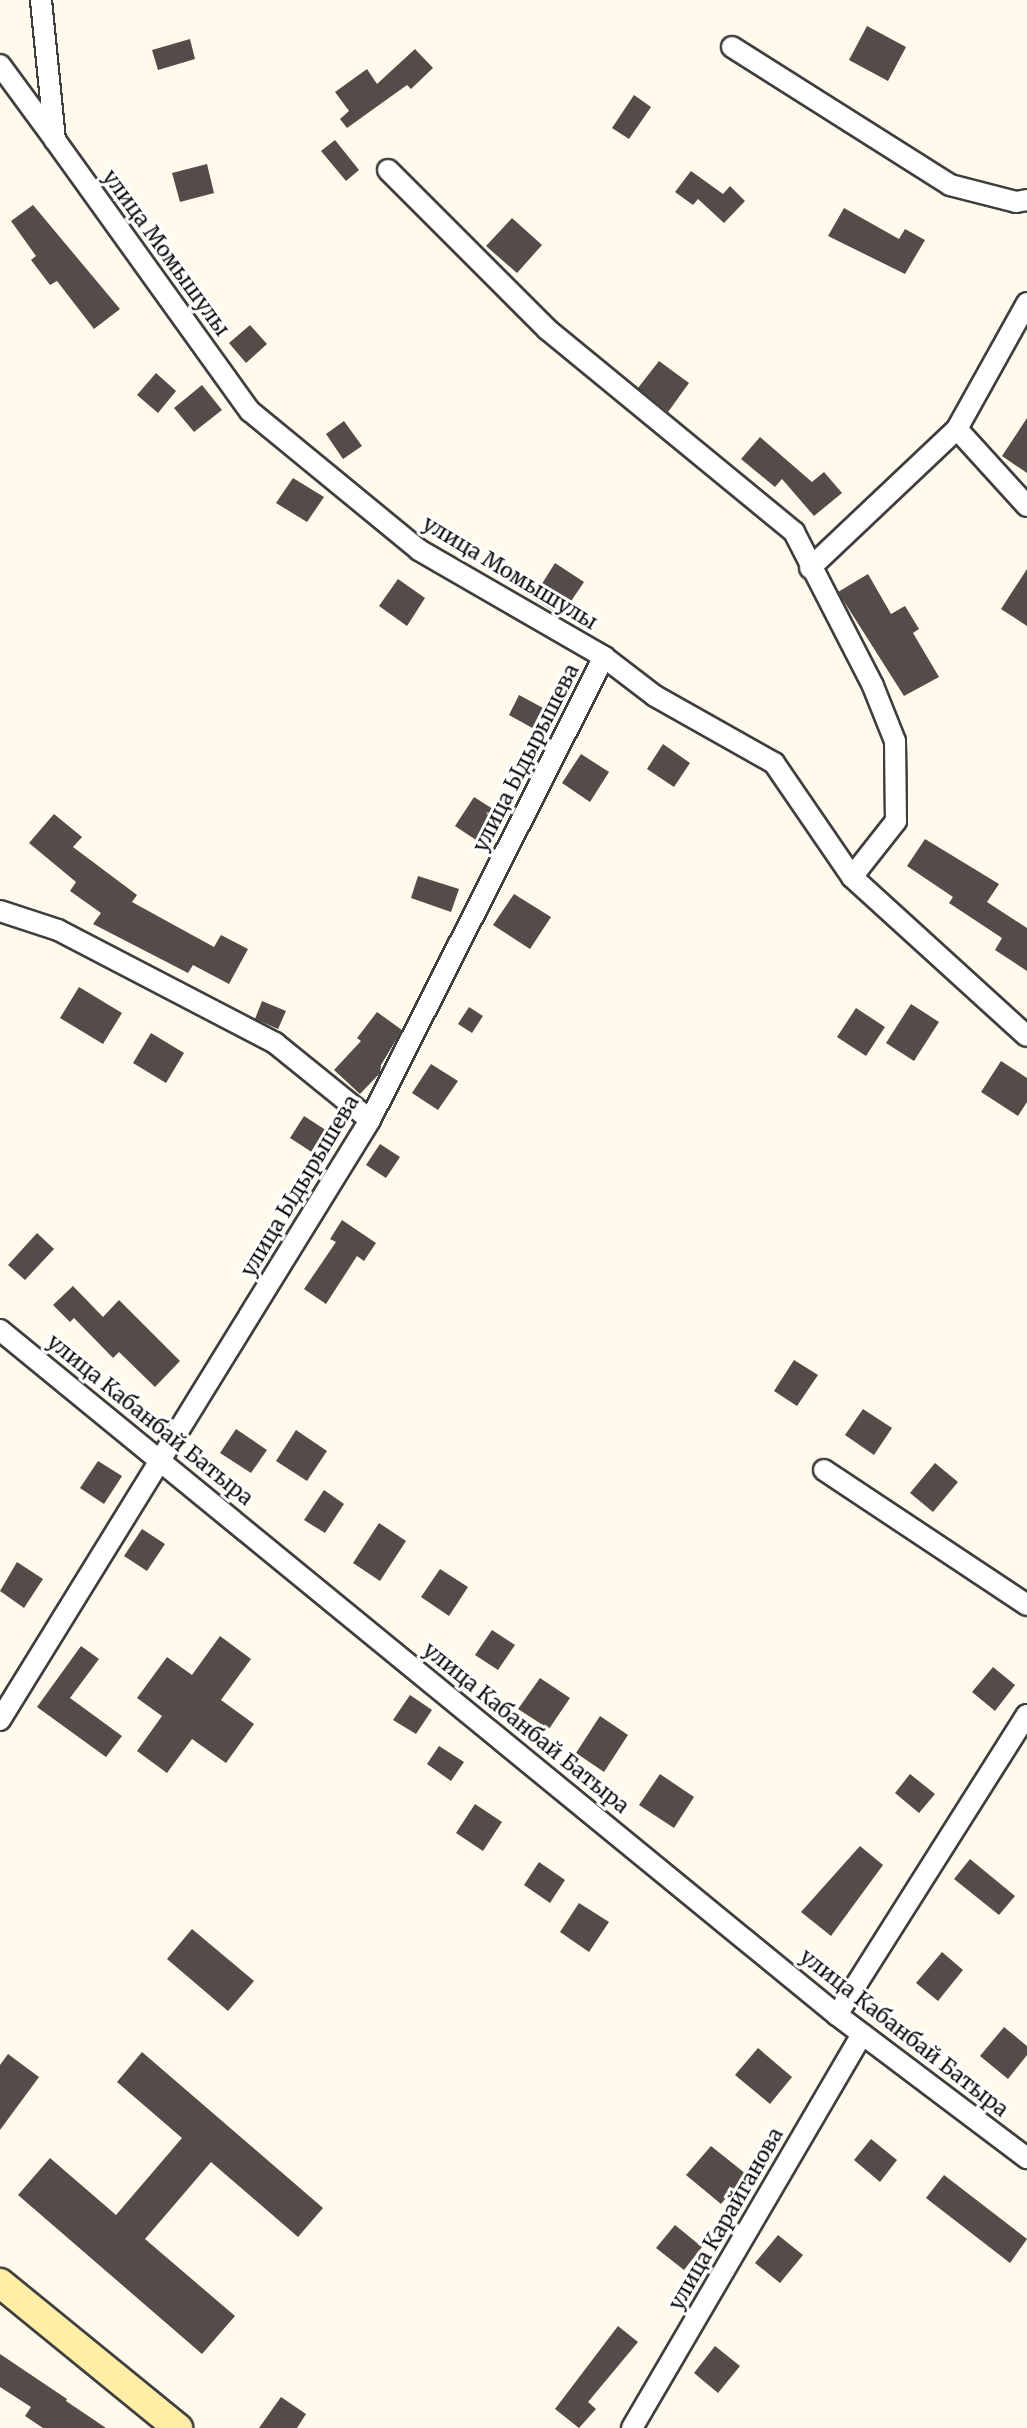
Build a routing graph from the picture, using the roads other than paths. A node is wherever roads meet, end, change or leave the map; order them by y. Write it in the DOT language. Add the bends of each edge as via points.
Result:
graph roads {
  1 [pos="41,0"];
  2 [pos="732,47"];
  3 [pos="0,65"];
  4 [pos="55,140"];
  5 [pos="388,170"];
  6 [pos="1027,200"];
  7 [pos="1027,303"];
  8 [pos="957,429"];
  9 [pos="1027,506"];
  10 [pos="810,568"];
  11 [pos="604,657"];
  12 [pos="852,877"];
  13 [pos="0,911"];
  14 [pos="1027,1036"];
  15 [pos="370,1120"];
  16 [pos="0,1330"];
  17 [pos="161,1459"];
  18 [pos="824,1470"];
  19 [pos="1027,1605"];
  20 [pos="1027,1715"];
  21 [pos="0,1720"];
  22 [pos="837,2015"];
  23 [pos="862,2034"];
  24 [pos="1027,2158"];
  25 [pos="0,2283"];
  26 [pos="178,2428"];
  27 [pos="632,2428"];
  1 -- 4 [label="street"];
  2 -- 6 [label="street" via="950,185 1016,202"];
  3 -- 4 [label="street, улица Момышулы"];
  4 -- 11 [label="street, улица Момышулы" via="250,411 418,550"];
  5 -- 10 [label="street" via="547,329 794,532"];
  7 -- 8 [label="street"];
  8 -- 9 [label="street"];
  8 -- 10 [label="street"];
  10 -- 12 [label="street" via="873,686 895,741 896,821"];
  11 -- 12 [label="street, улица Момышулы" via="655,696 774,763"];
  11 -- 15 [label="street, улица Ыдырышева"];
  12 -- 14 [label="street, улица Момышулы"];
  13 -- 15 [label="street" via="58,930 275,1043"];
  15 -- 17 [label="street, улица Ыдырышева"];
  16 -- 17 [label="street, улица Кабанбай Батыра"];
  17 -- 21 [label="street, улица Ыдырышева"];
  17 -- 22 [label="street, улица Кабанбай Батыра"];
  18 -- 19 [label="street"];
  20 -- 22 [label="street"];
  22 -- 23 [label="street, улица Кабанбай Батыра"];
  23 -- 24 [label="street, улица Кабанбай Батыра"];
  23 -- 27 [label="street, улица Карайганова"];
  25 -- 26 [label="street"];
}
